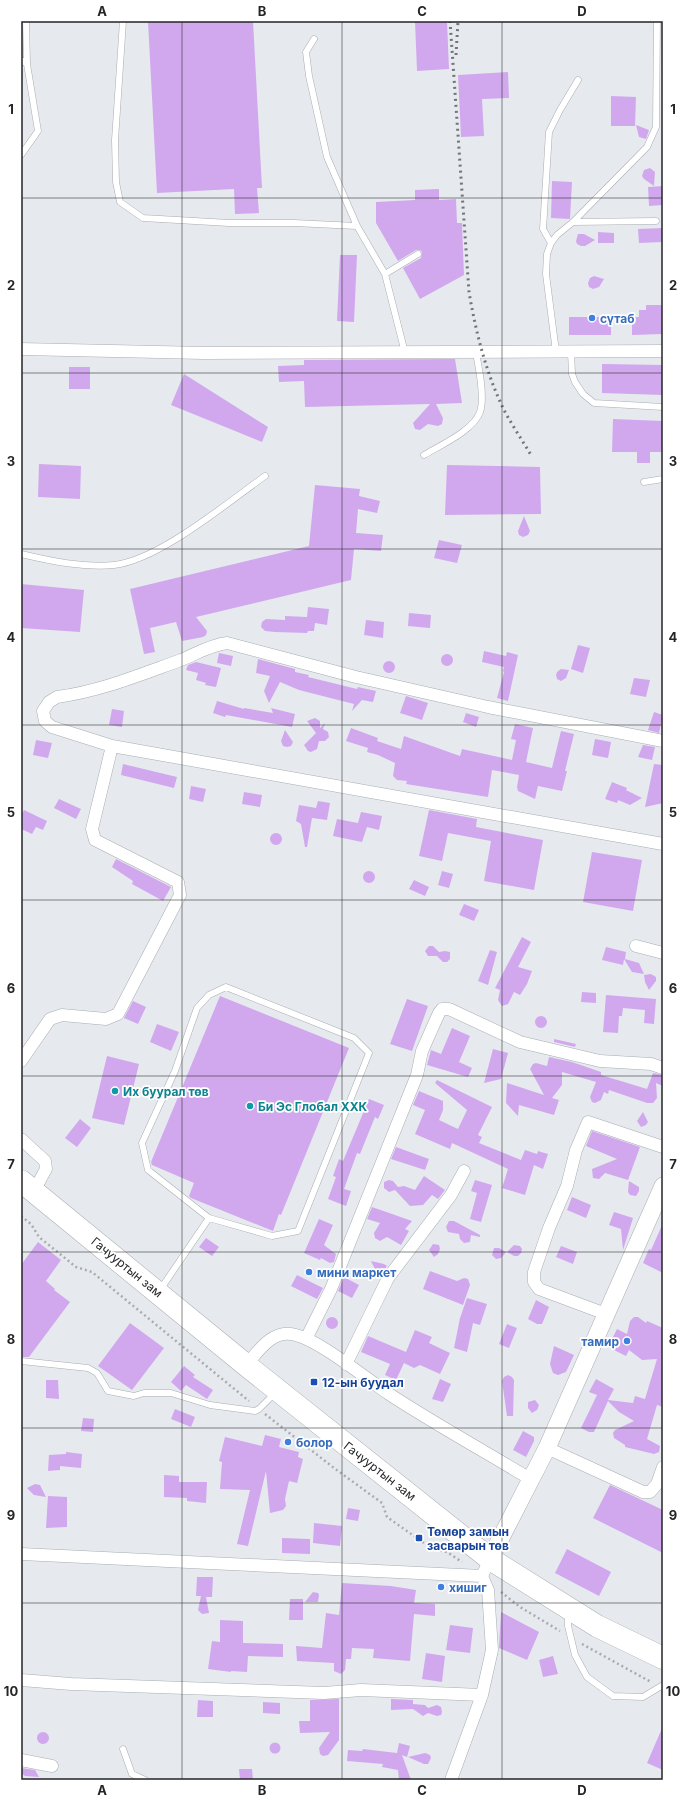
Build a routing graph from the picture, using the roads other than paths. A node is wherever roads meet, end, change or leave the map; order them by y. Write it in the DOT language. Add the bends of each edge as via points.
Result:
graph roads {
  1 [pos="26,21"];
  2 [pos="123,21"];
  3 [pos="657,21"];
  4 [pos="314,39"];
  5 [pos="21,60"];
  6 [pos="27,64"];
  7 [pos="578,80"];
  8 [pos="21,155"];
  9 [pos="656,221"];
  10 [pos="573,222"];
  11 [pos="357,226"];
  12 [pos="551,243"];
  13 [pos="418,254"];
  14 [pos="385,274"];
  15 [pos="21,349"];
  16 [pos="663,351"];
  17 [pos="556,352"];
  18 [pos="570,352"];
  19 [pos="405,353"];
  20 [pos="476,353"];
  21 [pos="663,407"];
  22 [pos="424,455"];
  23 [pos="265,476"];
  24 [pos="663,479"];
  25 [pos="644,482"];
  26 [pos="21,554"];
  27 [pos="663,741"];
  28 [pos="112,746"];
  29 [pos="663,844"];
  30 [pos="636,946"];
  31 [pos="663,953"];
  32 [pos="24,1048"];
  33 [pos="21,1061"];
  34 [pos="663,1068"];
  35 [pos="21,1138"];
  36 [pos="663,1147"];
  37 [pos="464,1171"];
  38 [pos="27,1186"];
  39 [pos="663,1186"];
  40 [pos="209,1218"];
  41 [pos="158,1293"];
  42 [pos="606,1314"];
  43 [pos="308,1337"];
  44 [pos="21,1361"];
  45 [pos="246,1364"];
  46 [pos="346,1364"];
  47 [pos="278,1390"];
  48 [pos="547,1448"];
  49 [pos="663,1467"];
  50 [pos="532,1480"];
  51 [pos="21,1554"];
  52 [pos="484,1572"];
  53 [pos="568,1608"];
  54 [pos="663,1658"];
  55 [pos="21,1680"];
  56 [pos="661,1686"];
  57 [pos="482,1695"];
  58 [pos="123,1749"];
  59 [pos="21,1760"];
  60 [pos="52,1766"];
  61 [pos="145,1780"];
  62 [pos="451,1780"];
  1 -- 6 [label="lane"];
  2 -- 11 [label="lane" via="115,140 116,182 120,202 144,218"];
  3 -- 10 [label="lane" via="656,126 647,147"];
  4 -- 11 [label="lane" via="306,52 315,106 328,157"];
  5 -- 6 [label="lane"];
  6 -- 8 [label="lane" via="38,131"];
  7 -- 12 [label="lane" via="549,132 543,229"];
  9 -- 10 [label="lane"];
  10 -- 12 [label="lane"];
  11 -- 14 [label="lane"];
  12 -- 17 [label="lane" via="547,254 546,274"];
  13 -- 14 [label="lane"];
  14 -- 19 [label="lane"];
  15 -- 19 [label="street" via="204,353"];
  16 -- 18 [label="street"];
  17 -- 18 [label="street"];
  17 -- 20 [label="street"];
  18 -- 21 [label="lane" via="572,374 583,394 594,403"];
  19 -- 20 [label="street"];
  20 -- 22 [label="lane" via="482,380 481,411 467,429"];
  23 -- 26 [label="lane" via="191,529 148,555 115,565 85,565 58,563"];
  24 -- 25 [label="lane"];
  27 -- 28 [label="street" via="364,679 227,643 214,645 122,682 57,697 49,702 43,711 45,721 52,727"];
  28 -- 29 [label="street"];
  28 -- 32 [label="street" via="92,829 95,840 178,882 180,895 118,1014 106,1019 62,1016 50,1019"];
  30 -- 31 [label="street"];
  32 -- 33 [label="street"];
  34 -- 43 [label="street" via="651,1064 600,1061 520,1042 449,1009 442,1009 422,1051 417,1074 331,1289"];
  35 -- 38 [label="street" via="45,1161 46,1169"];
  36 -- 42 [label="street" via="588,1122 576,1150 567,1186 549,1228 534,1272 534,1282 539,1289"];
  37 -- 46 [label="street" via="451,1195 388,1278"];
  38 -- 41 [label="highway, Гачууртын зам"];
  39 -- 42 [label="street"];
  40 -- 40 [label="lane" via="148,1170 142,1143 175,1070 197,1008 209,995 226,987 354,1038 369,1053 298,1231 272,1236"];
  40 -- 41 [label="lane"];
  41 -- 45 [label="highway, Гачууртын зам"];
  42 -- 48 [label="street"];
  43 -- 45 [label="street" via="290,1333 280,1334 269,1340"];
  43 -- 46 [label="street"];
  44 -- 47 [label="lane" via="88,1368 97,1373 108,1391 134,1396 144,1393 171,1393 210,1405 255,1411"];
  45 -- 47 [label="highway, Гачууртын зам"];
  46 -- 50 [label="street" via="422,1414"];
  47 -- 52 [label="highway, Гачууртын зам"];
  48 -- 49 [label="street" via="643,1492 650,1492 657,1484"];
  48 -- 50 [label="street"];
  50 -- 52 [label="street"];
  51 -- 52 [label="street"];
  52 -- 53 [label="highway, Гачууртын зам"];
  52 -- 57 [label="street" via="488,1590 492,1650"];
  53 -- 54 [label="highway, Гачууртын зам"];
  53 -- 56 [label="lane" via="571,1638 587,1677 612,1696 643,1697"];
  55 -- 57 [label="street" via="324,1693 361,1690"];
  57 -- 62 [label="street"];
  58 -- 61 [label="lane" via="132,1774"];
  59 -- 60 [label="street"];
}
